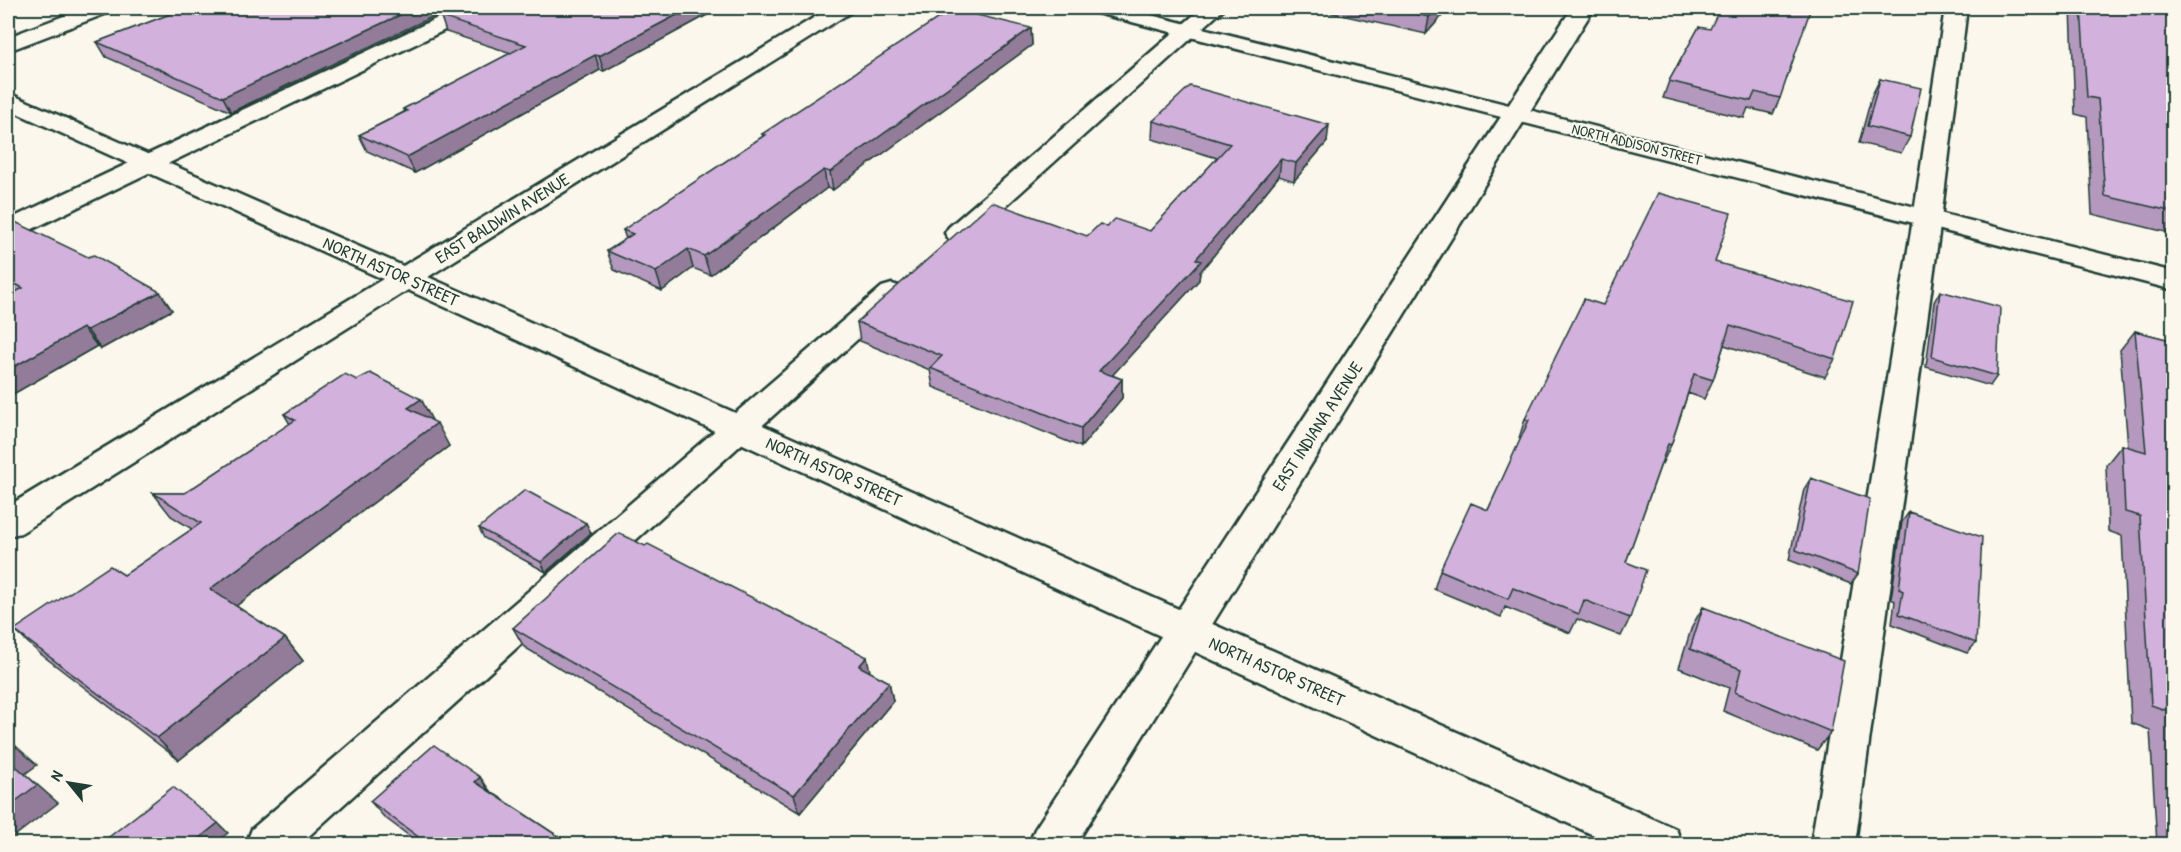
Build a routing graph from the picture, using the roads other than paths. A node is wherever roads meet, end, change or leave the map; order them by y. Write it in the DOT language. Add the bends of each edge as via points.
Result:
graph roads {
  1 [pos="103,8"];
  2 [pos="475,8"];
  3 [pos="844,8"];
  4 [pos="1100,8"];
  5 [pos="1214,8"];
  6 [pos="1583,8"];
  7 [pos="1956,8"];
  8 [pos="1189,30"];
  9 [pos="8,44"];
  10 [pos="8,100"];
  11 [pos="1517,114"];
  12 [pos="149,164"];
  13 [pos="1928,219"];
  14 [pos="8,230"];
  15 [pos="406,278"];
  16 [pos="2174,281"];
  17 [pos="739,428"];
  18 [pos="8,523"];
  19 [pos="1187,630"];
  20 [pos="268,844"];
  21 [pos="1051,844"];
  22 [pos="1660,844"];
  23 [pos="1833,844"];
  1 -- 9 [label="street"];
  2 -- 12 [label="street"];
  3 -- 15 [label="street, EAST BALDWIN AVENUE"];
  4 -- 8 [label="street, NORTH ADDISON STREET"];
  5 -- 8 [label="street"];
  6 -- 11 [label="street, EAST INDIANA AVENUE"];
  7 -- 13 [label="street"];
  8 -- 11 [label="street, NORTH ADDISON STREET"];
  8 -- 17 [label="street"];
  10 -- 12 [label="street, NORTH ASTOR STREET"];
  11 -- 13 [label="street, NORTH ADDISON STREET"];
  11 -- 19 [label="street, EAST INDIANA AVENUE"];
  12 -- 14 [label="street"];
  12 -- 15 [label="street, NORTH ASTOR STREET"];
  13 -- 16 [label="street, NORTH ADDISON STREET"];
  13 -- 23 [label="street"];
  15 -- 17 [label="street, NORTH ASTOR STREET"];
  15 -- 18 [label="street, EAST BALDWIN AVENUE"];
  17 -- 19 [label="street, NORTH ASTOR STREET"];
  17 -- 20 [label="street"];
  19 -- 21 [label="street, EAST INDIANA AVENUE"];
  19 -- 22 [label="street, NORTH ASTOR STREET"];
}
